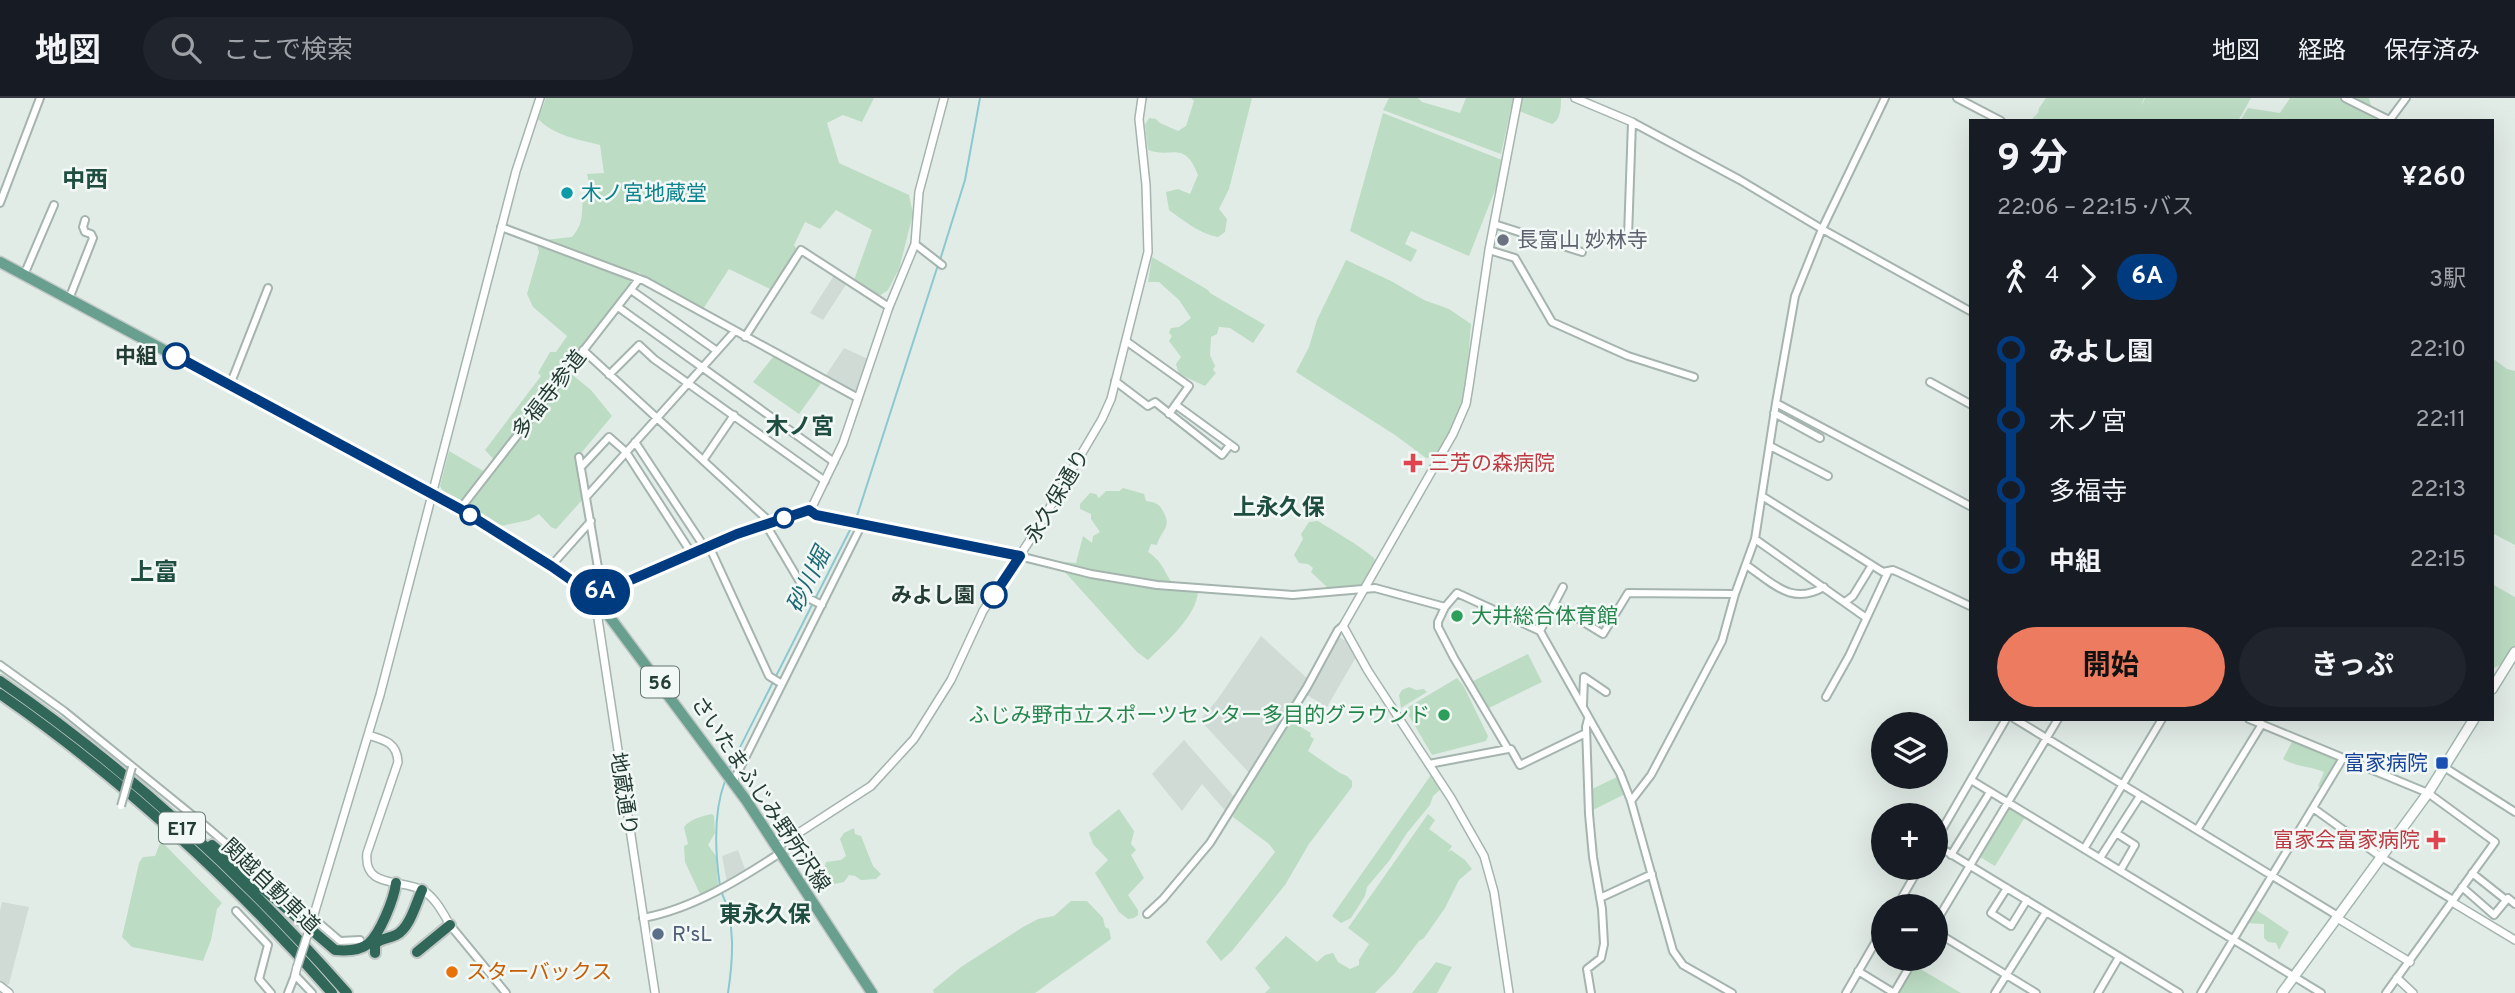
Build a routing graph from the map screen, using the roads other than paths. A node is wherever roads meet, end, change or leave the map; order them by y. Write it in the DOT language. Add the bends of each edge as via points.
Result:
graph roads {
  1 [pos="40,98"];
  2 [pos="540,98"];
  3 [pos="944,98"];
  4 [pos="1142,98"];
  5 [pos="1518,98"];
  6 [pos="1575,98"];
  7 [pos="1885,98"];
  8 [pos="1957,98"];
  9 [pos="2345,98"];
  10 [pos="2406,98"];
  11 [pos="1997,119"];
  12 [pos="2387,119"];
  13 [pos="2390,119"];
  14 [pos="1632,122"];
  15 [pos="0,203"];
  16 [pos="54,205"];
  17 [pos="85,220"];
  18 [pos="1494,224"];
  19 [pos="501,227"];
  20 [pos="1822,229"];
  21 [pos="1628,236"];
  22 [pos="915,244"];
  23 [pos="1489,250"];
  24 [pos="1582,252"];
  25 [pos="0,262"];
  26 [pos="942,265"];
  27 [pos="24,275"];
  28 [pos="639,279"];
  29 [pos="268,288"];
  30 [pos="631,290"];
  31 [pos="69,299"];
  32 [pos="618,307"];
  33 [pos="889,307"];
  34 [pos="1969,310"];
  35 [pos="735,331"];
  36 [pos="745,337"];
  37 [pos="1126,341"];
  38 [pos="583,350"];
  39 [pos="717,351"];
  40 [pos="702,367"];
  41 [pos="609,375"];
  42 [pos="1694,377"];
  43 [pos="1115,381"];
  44 [pos="1930,382"];
  45 [pos="689,383"];
  46 [pos="230,385"];
  47 [pos="858,398"];
  48 [pos="1776,403"];
  49 [pos="1969,403"];
  50 [pos="1175,405"];
  51 [pos="1774,413"];
  52 [pos="1169,414"];
  53 [pos="734,415"];
  54 [pos="657,419"];
  55 [pos="1820,438"];
  56 [pos="635,442"];
  57 [pos="1770,446"];
  58 [pos="626,452"];
  59 [pos="579,457"];
  60 [pos="704,459"];
  61 [pos="834,462"];
  62 [pos="582,467"];
  63 [pos="1828,476"];
  64 [pos="825,481"];
  65 [pos="431,494"];
  66 [pos="587,496"];
  67 [pos="1762,496"];
  68 [pos="671,497"];
  69 [pos="660,504"];
  70 [pos="1969,505"];
  71 [pos="460,509"];
  72 [pos="809,510"];
  73 [pos="591,521"];
  74 [pos="768,522"];
  75 [pos="861,524"];
  76 [pos="1755,538"];
  77 [pos="707,547"];
  78 [pos="692,554"];
  79 [pos="1020,556"];
  80 [pos="1746,565"];
  81 [pos="1872,565"];
  82 [pos="551,566"];
  83 [pos="1888,572"];
  84 [pos="1563,587"];
  85 [pos="1824,587"];
  86 [pos="1363,588"];
  87 [pos="598,593"];
  88 [pos="1735,594"];
  89 [pos="1845,602"];
  90 [pos="1554,604"];
  91 [pos="821,605"];
  92 [pos="1969,606"];
  93 [pos="1445,607"];
  94 [pos="1865,617"];
  95 [pos="1343,626"];
  96 [pos="1540,631"];
  97 [pos="2515,652"];
  98 [pos="0,665"];
  99 [pos="0,681"];
  100 [pos="782,684"];
  101 [pos="2494,686"];
  102 [pos="1605,692"];
  103 [pos="0,694"];
  104 [pos="1826,697"];
  105 [pos="1583,709"];
  106 [pos="1588,719"];
  107 [pos="2005,721"];
  108 [pos="2018,721"];
  109 [pos="2057,721"];
  110 [pos="2161,721"];
  111 [pos="2254,721"];
  112 [pos="2473,721"];
  113 [pos="2262,724"];
  114 [pos="1586,733"];
  115 [pos="369,735"];
  116 [pos="2047,739"];
  117 [pos="1508,749"];
  118 [pos="2343,758"];
  119 [pos="1429,764"];
  120 [pos="132,766"];
  121 [pos="2444,767"];
  122 [pos="1971,780"];
  123 [pos="732,781"];
  124 [pos="2122,785"];
  125 [pos="143,792"];
  126 [pos="1990,792"];
  127 [pos="2428,793"];
  128 [pos="2140,796"];
  129 [pos="1631,801"];
  130 [pos="2008,803"];
  131 [pos="121,806"];
  132 [pos="2313,808"];
  133 [pos="2515,812"];
  134 [pos="1948,821"];
  135 [pos="2197,830"];
  136 [pos="2116,833"];
  137 [pos="2084,849"];
  138 [pos="778,850"];
  139 [pos="1948,853"];
  140 [pos="1951,855"];
  141 [pos="2381,857"];
  142 [pos="2100,858"];
  143 [pos="1970,866"];
  144 [pos="2120,871"];
  145 [pos="2472,873"];
  146 [pos="1652,874"];
  147 [pos="2272,875"];
  148 [pos="396,883"];
  149 [pos="2462,887"];
  150 [pos="2007,888"];
  151 [pos="422,890"];
  152 [pos="1600,898"];
  153 [pos="2026,900"];
  154 [pos="2506,900"];
  155 [pos="2453,901"];
  156 [pos="1948,902"];
  157 [pos="2515,904"];
  158 [pos="236,911"];
  159 [pos="2046,912"];
  160 [pos="1147,914"];
  161 [pos="2494,915"];
  162 [pos="2337,917"];
  163 [pos="313,918"];
  164 [pos="643,918"];
  165 [pos="2488,923"];
  166 [pos="450,925"];
  167 [pos="1948,939"];
  168 [pos="360,940"];
  169 [pos="2233,940"];
  170 [pos="2515,940"];
  171 [pos="1871,949"];
  172 [pos="417,952"];
  173 [pos="375,953"];
  174 [pos="2119,957"];
  175 [pos="2410,962"];
  176 [pos="296,971"];
  177 [pos="1858,971"];
  178 [pos="1907,971"];
  179 [pos="2006,975"];
  180 [pos="2294,977"];
  181 [pos="2397,978"];
  182 [pos="0,986"];
  183 [pos="9,993"];
  184 [pos="271,993"];
  185 [pos="288,993"];
  186 [pos="312,993"];
  187 [pos="331,993"];
  188 [pos="347,993"];
  189 [pos="506,993"];
  190 [pos="655,993"];
  191 [pos="872,993"];
  192 [pos="1509,993"];
  193 [pos="1591,993"];
  194 [pos="1732,993"];
  195 [pos="1846,993"];
  196 [pos="1894,993"];
  197 [pos="1995,993"];
  198 [pos="2036,993"];
  199 [pos="2098,993"];
  200 [pos="2179,993"];
  201 [pos="2201,993"];
  202 [pos="2282,993"];
  203 [pos="2321,993"];
  204 [pos="2386,993"];
  205 [pos="2413,993"];
  1 -- 15 [label="street"];
  2 -- 19 [label="street"];
  3 -- 22 [label="street" via="919,192"];
  4 -- 37 [label="street, 永久保通り" via="1139,119 1148,252"];
  5 -- 18 [label="street"];
  6 -- 14 [label="street"];
  7 -- 20 [label="street"];
  8 -- 11 [label="street"];
  9 -- 12 [label="street"];
  10 -- 13 [label="street"];
  14 -- 20 [label="street"];
  14 -- 21 [label="street"];
  16 -- 27 [label="street"];
  17 -- 31 [label="street" via="85,232 93,238"];
  18 -- 23 [label="street"];
  18 -- 24 [label="street"];
  19 -- 28 [label="street"];
  19 -- 65 [label="street"];
  20 -- 34 [label="street"];
  20 -- 48 [label="street" via="1796,296"];
  22 -- 26 [label="street"];
  22 -- 33 [label="street"];
  23 -- 42 [label="street" via="1515,258 1552,322 1628,356"];
  23 -- 86 [label="street" via="1460,420"];
  25 -- 27 [label="main road, さいたまふじみ野所沢線 / 56"];
  27 -- 31 [label="main road, さいたまふじみ野所沢線 / 56"];
  28 -- 30 [label="street, 多福寺参道"];
  28 -- 35 [label="street"];
  29 -- 46 [label="street"];
  30 -- 32 [label="street, 多福寺参道"];
  30 -- 39 [label="street"];
  31 -- 46 [label="main road, さいたまふじみ野所沢線 / 56"];
  32 -- 38 [label="street, 多福寺参道"];
  32 -- 40 [label="street"];
  33 -- 36 [label="street" via="801,250"];
  33 -- 47 [label="street"];
  35 -- 36 [label="street"];
  35 -- 39 [label="street"];
  36 -- 47 [label="street"];
  37 -- 43 [label="street, 永久保通り"];
  37 -- 50 [label="street" via="1189,386"];
  38 -- 41 [label="street"];
  38 -- 71 [label="street, 多福寺参道"];
  39 -- 40 [label="street"];
  40 -- 45 [label="street"];
  40 -- 61 [label="street"];
  41 -- 45 [label="street" via="639,345"];
  41 -- 54 [label="street"];
  43 -- 52 [label="street" via="1147,407 1155,402"];
  43 -- 79 [label="street, 永久保通り" via="1102,419"];
  44 -- 49 [label="street"];
  45 -- 53 [label="street"];
  45 -- 54 [label="street"];
  46 -- 65 [label="main road, さいたまふじみ野所沢線 / 56"];
  47 -- 61 [label="street"];
  48 -- 51 [label="street"];
  48 -- 70 [label="street"];
  50 -- 52 [label="street"];
  50 -- 52 [label="street" via="1232,446 1222,455"];
  51 -- 55 [label="street"];
  51 -- 57 [label="street"];
  53 -- 60 [label="street"];
  53 -- 64 [label="street"];
  54 -- 56 [label="street"];
  54 -- 60 [label="street"];
  56 -- 58 [label="street"];
  56 -- 68 [label="street"];
  57 -- 63 [label="street"];
  57 -- 67 [label="street"];
  58 -- 62 [label="street" via="609,437"];
  58 -- 66 [label="street"];
  58 -- 69 [label="street"];
  59 -- 62 [label="street"];
  60 -- 74 [label="street"];
  61 -- 64 [label="street"];
  62 -- 66 [label="street"];
  64 -- 72 [label="street"];
  65 -- 71 [label="main road, さいたまふじみ野所沢線 / 56"];
  65 -- 115 [label="street"];
  66 -- 73 [label="street"];
  67 -- 76 [label="street"];
  67 -- 81 [label="street"];
  68 -- 69 [label="street"];
  68 -- 77 [label="street"];
  69 -- 78 [label="street"];
  71 -- 82 [label="main road, さいたまふじみ野所沢線 / 56"];
  72 -- 74 [label="street"];
  72 -- 75 [label="street"];
  73 -- 82 [label="street"];
  73 -- 87 [label="street"];
  74 -- 77 [label="street"];
  74 -- 91 [label="street" via="811,600"];
  75 -- 79 [label="street"];
  75 -- 91 [label="street"];
  76 -- 80 [label="street"];
  76 -- 85 [label="street"];
  77 -- 78 [label="street"];
  77 -- 100 [label="street" via="771,679"];
  78 -- 87 [label="street"];
  79 -- 86 [label="street" via="1091,574 1201,590 1293,595"];
  79 -- 138 [label="street, 永久保通り" via="984,611 951,680 914,739 862,794"];
  80 -- 85 [label="street" via="1794,595"];
  80 -- 88 [label="street"];
  81 -- 83 [label="street"];
  81 -- 89 [label="street"];
  82 -- 87 [label="main road, さいたまふじみ野所沢線 / 56"];
  83 -- 92 [label="street" via="1900,573"];
  83 -- 94 [label="street"];
  84 -- 90 [label="street"];
  85 -- 89 [label="street"];
  86 -- 93 [label="street"];
  86 -- 95 [label="street"];
  87 -- 123 [label="main road, さいたまふじみ野所沢線 / 56"];
  87 -- 164 [label="street, 地蔵通り"];
  88 -- 90 [label="street" via="1628,593 1603,634"];
  88 -- 129 [label="street" via="1716,655 1651,775"];
  89 -- 94 [label="street"];
  90 -- 96 [label="street"];
  91 -- 100 [label="street"];
  93 -- 96 [label="street" via="1457,593"];
  93 -- 117 [label="street" via="1438,627"];
  94 -- 104 [label="street"];
  95 -- 119 [label="street"];
  95 -- 160 [label="street" via="1209,843"];
  96 -- 105 [label="street"];
  97 -- 101 [label="main road"];
  98 -- 120 [label="street"];
  99 -- 125 [label="highway, 関越自動車道 / E17"];
  100 -- 123 [label="street"];
  102 -- 105 [label="street" via="1584,677"];
  103 -- 187 [label="highway, 関越自動車道 / E17" via="164,824 272,928"];
  105 -- 106 [label="street"];
  106 -- 114 [label="street"];
  106 -- 129 [label="street"];
  107 -- 122 [label="street"];
  108 -- 116 [label="street"];
  109 -- 116 [label="street"];
  110 -- 124 [label="street"];
  111 -- 113 [label="street"];
  112 -- 121 [label="main road"];
  113 -- 118 [label="street"];
  113 -- 135 [label="street"];
  114 -- 117 [label="street" via="1520,765"];
  114 -- 152 [label="street" via="1592,857"];
  115 -- 148 [label="street" via="391,744 398,767 366,859 374,875"];
  115 -- 163 [label="street"];
  116 -- 124 [label="street"];
  116 -- 130 [label="street"];
  117 -- 119 [label="street"];
  118 -- 127 [label="street"];
  118 -- 132 [label="street"];
  119 -- 192 [label="street" via="1484,856"];
  120 -- 131 [label="street, bridge"];
  120 -- 163 [label="street"];
  121 -- 127 [label="main road"];
  121 -- 133 [label="street"];
  122 -- 126 [label="street"];
  122 -- 134 [label="street"];
  123 -- 138 [label="main road, さいたまふじみ野所沢線 / 56"];
  124 -- 128 [label="street"];
  124 -- 137 [label="street"];
  125 -- 148 [label="highway" via="335,950 352,950 371,941 394,897"];
  125 -- 188 [label="highway, 関越自動車道 / E17" via="245,885"];
  126 -- 130 [label="street"];
  126 -- 140 [label="street"];
  127 -- 141 [label="main road"];
  127 -- 145 [label="street" via="2495,842"];
  128 -- 135 [label="street"];
  128 -- 136 [label="street"];
  129 -- 146 [label="street"];
  130 -- 137 [label="street"];
  130 -- 143 [label="street"];
  132 -- 141 [label="street"];
  132 -- 147 [label="street"];
  135 -- 147 [label="street"];
  136 -- 142 [label="street"];
  136 -- 144 [label="street" via="2135,845"];
  137 -- 142 [label="street"];
  138 -- 164 [label="street, 永久保通り" via="713,892"];
  138 -- 191 [label="main road, さいたまふじみ野所沢線 / 56"];
  139 -- 140 [label="street"];
  140 -- 143 [label="street"];
  141 -- 155 [label="street"];
  141 -- 162 [label="main road"];
  142 -- 144 [label="street"];
  143 -- 150 [label="street"];
  143 -- 156 [label="street"];
  144 -- 169 [label="street"];
  145 -- 149 [label="street"];
  145 -- 154 [label="street"];
  146 -- 152 [label="street"];
  146 -- 194 [label="street" via="1673,951 1683,965"];
  147 -- 162 [label="street"];
  147 -- 169 [label="street"];
  148 -- 151 [label="street"];
  149 -- 155 [label="street"];
  149 -- 161 [label="street"];
  150 -- 153 [label="street"];
  150 -- 153 [label="street" via="1991,913 2011,926"];
  151 -- 166 [label="street" via="435,900"];
  151 -- 173 [label="highway" via="404,929 378,940"];
  152 -- 193 [label="street" via="1604,953 1587,969"];
  153 -- 159 [label="street"];
  154 -- 157 [label="street"];
  154 -- 161 [label="street"];
  155 -- 165 [label="street"];
  155 -- 175 [label="street"];
  158 -- 184 [label="street" via="268,945 259,979"];
  159 -- 174 [label="street"];
  159 -- 179 [label="street"];
  161 -- 165 [label="street"];
  162 -- 175 [label="street"];
  162 -- 180 [label="main road"];
  163 -- 168 [label="street" via="340,941"];
  163 -- 176 [label="street, bridge"];
  164 -- 190 [label="street, 地蔵通り"];
  165 -- 170 [label="street"];
  166 -- 172 [label="highway"];
  166 -- 189 [label="street"];
  167 -- 179 [label="street"];
  169 -- 180 [label="street"];
  169 -- 201 [label="street"];
  171 -- 177 [label="street"];
  174 -- 199 [label="street"];
  174 -- 200 [label="street"];
  175 -- 181 [label="street"];
  176 -- 185 [label="street"];
  176 -- 186 [label="street"];
  177 -- 195 [label="street"];
  177 -- 196 [label="street"];
  178 -- 196 [label="street"];
  179 -- 197 [label="street"];
  179 -- 198 [label="street"];
  180 -- 202 [label="main road"];
  180 -- 203 [label="street"];
  181 -- 204 [label="street"];
  181 -- 205 [label="street"];
  182 -- 183 [label="street"];
}
